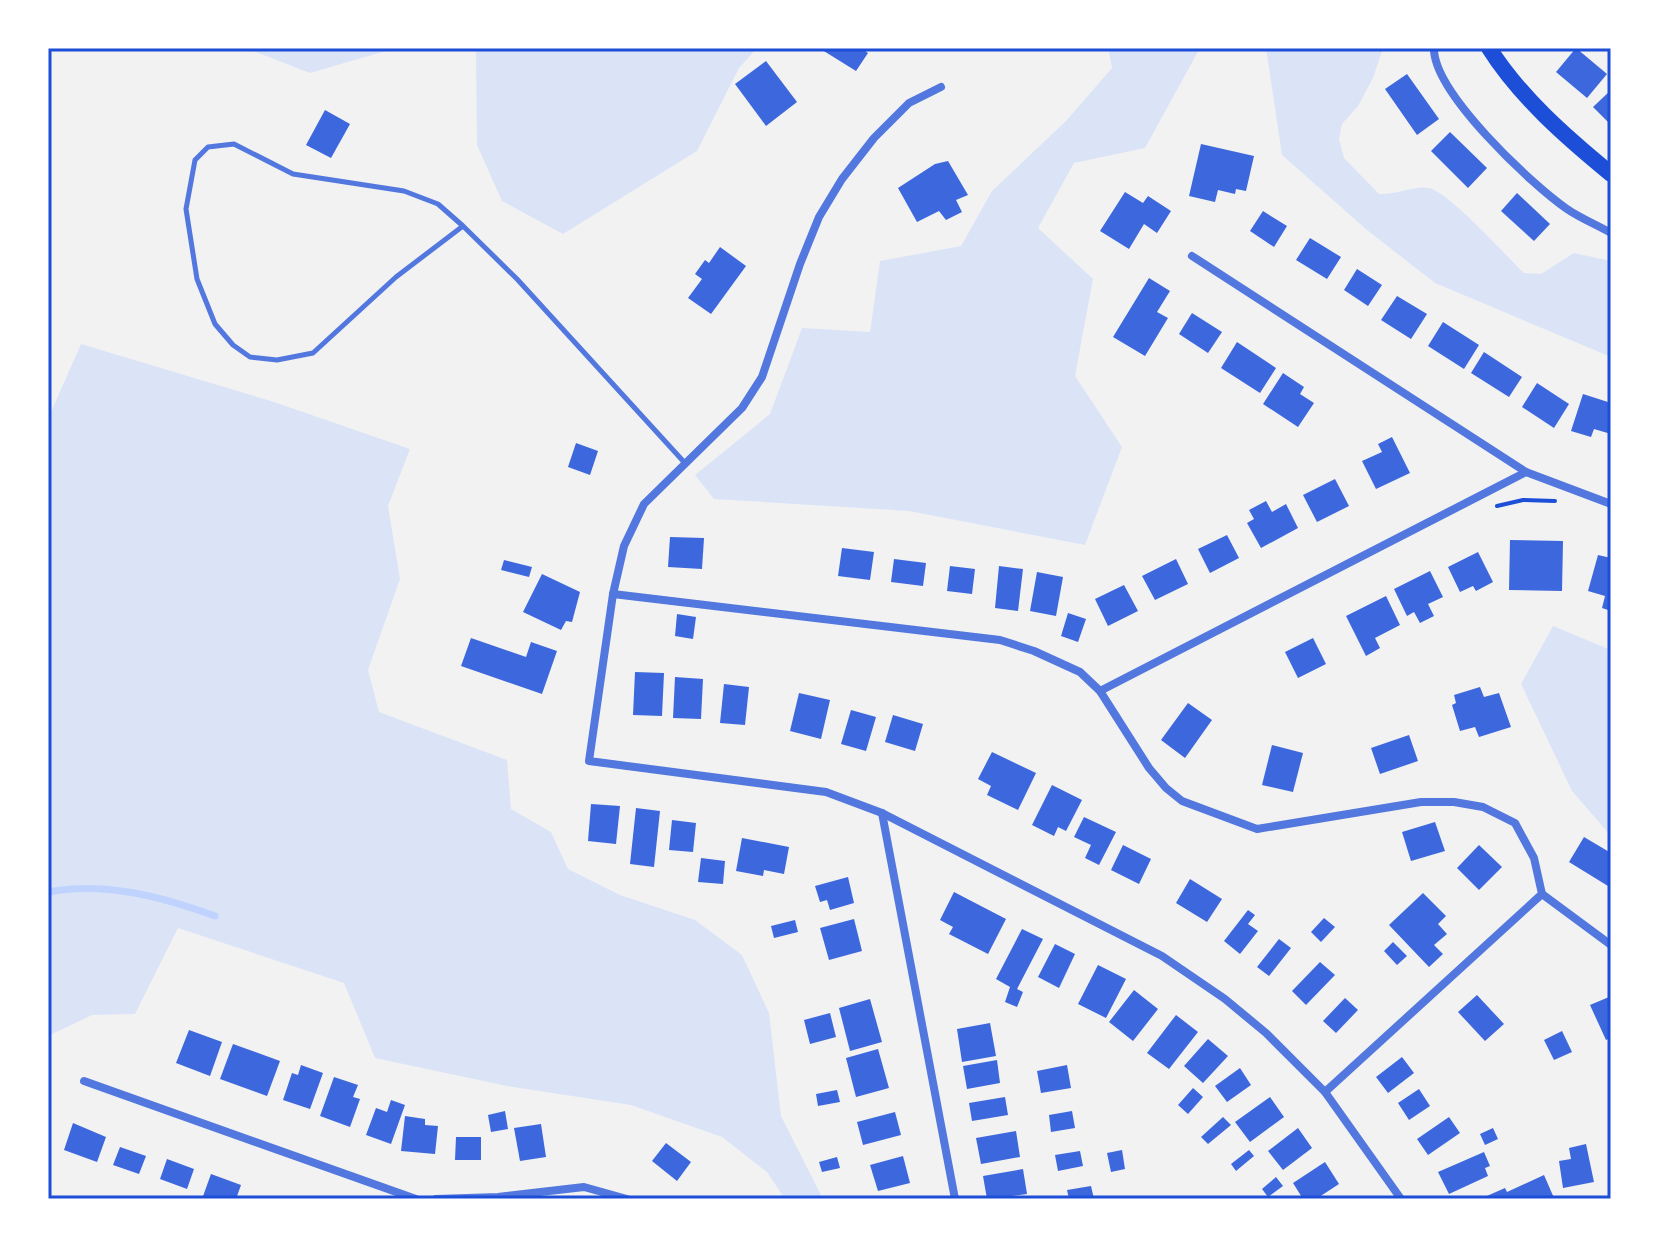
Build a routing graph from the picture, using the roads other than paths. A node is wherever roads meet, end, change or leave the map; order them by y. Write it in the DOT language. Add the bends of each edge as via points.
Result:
graph roads {
  1 [pos="1489,48"];
  2 [pos="1434,50"];
  3 [pos="941,87"];
  4 [pos="1611,174"];
  5 [pos="463,226"];
  6 [pos="1611,233"];
  7 [pos="1192,256"];
  8 [pos="684,462"];
  9 [pos="1526,472"];
  10 [pos="1611,504"];
  11 [pos="613,594"];
  12 [pos="1100,691"];
  13 [pos="882,813"];
  14 [pos="1542,894"];
  15 [pos="1611,945"];
  16 [pos="84,1081"];
  17 [pos="1325,1092"];
  18 [pos="498,1198"];
  19 [pos="416,1199"];
  20 [pos="436,1199"];
  21 [pos="627,1199"];
  22 [pos="955,1199"];
  23 [pos="1401,1199"];
  1 -- 4 [label="main road" via="1564,136"];
  2 -- 6 [label="street" via="1441,76 1494,143 1568,210"];
  3 -- 8 [label="street" via="909,103 842,179 800,264 762,377 742,408"];
  5 -- 5 [label="lane" via="427,199 293,174 234,144 208,147 195,160 186,209 197,279 215,324 250,357 277,360 313,353 396,277"];
  5 -- 8 [label="lane"];
  7 -- 9 [label="street"];
  8 -- 11 [label="street" via="644,504 624,546"];
  9 -- 10 [label="street"];
  9 -- 12 [label="street"];
  11 -- 12 [label="street" via="1000,640 1080,672"];
  11 -- 13 [label="street" via="589,761 826,792"];
  12 -- 14 [label="street" via="1149,768 1182,801 1257,829 1421,802 1483,807 1515,823 1534,858"];
  13 -- 17 [label="street" via="1162,956 1266,1033"];
  13 -- 22 [label="street"];
  14 -- 15 [label="street"];
  14 -- 17 [label="street"];
  16 -- 19 [label="street"];
  17 -- 23 [label="street"];
  18 -- 20 [label="street"];
  18 -- 21 [label="street" via="584,1187"];
}
